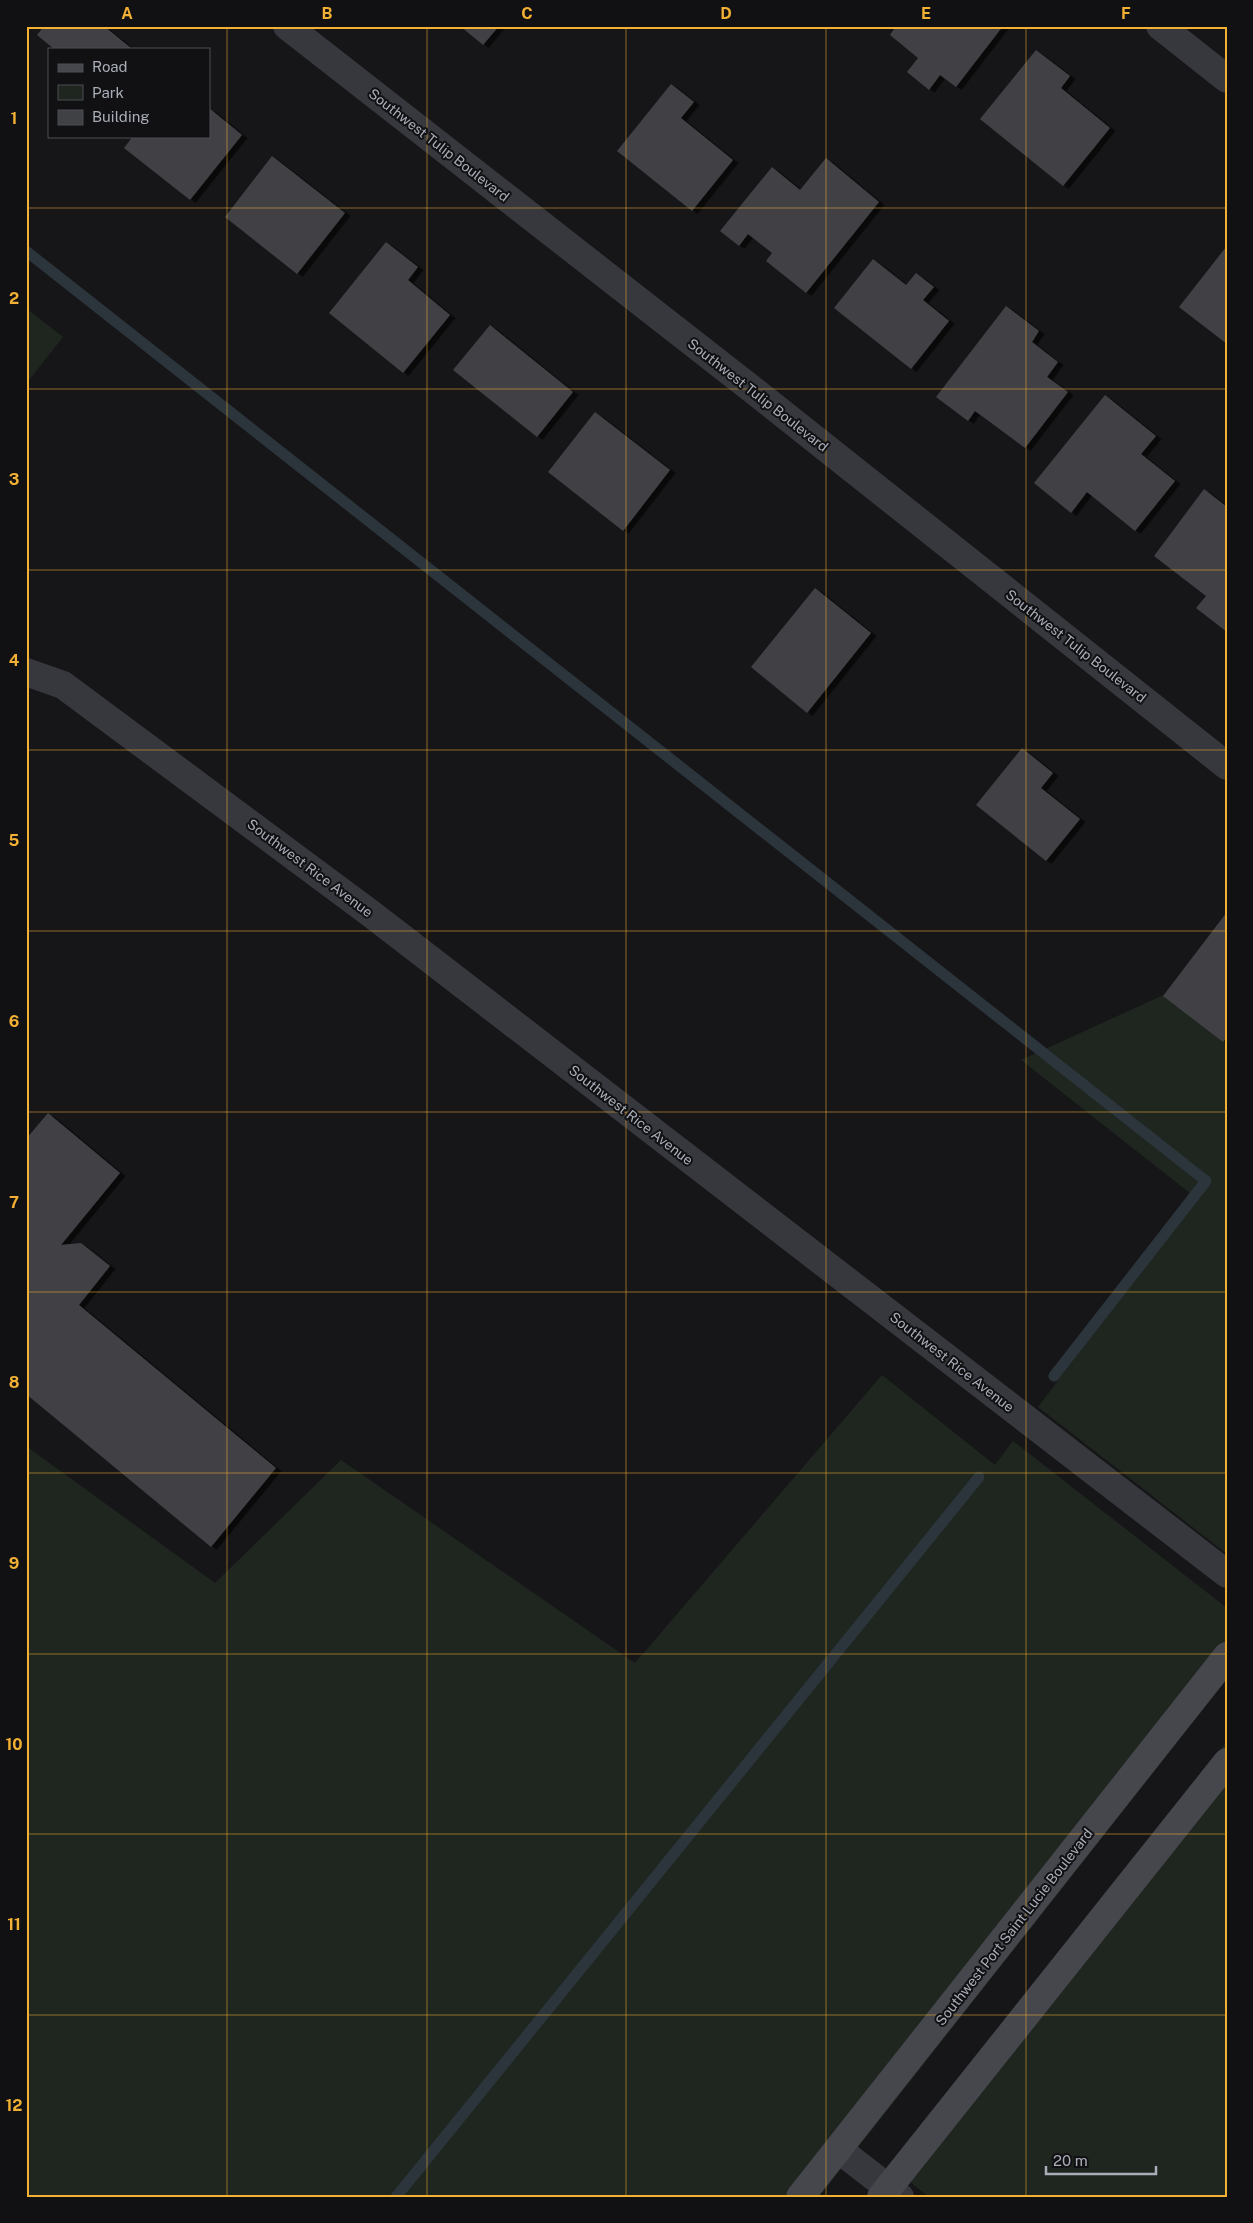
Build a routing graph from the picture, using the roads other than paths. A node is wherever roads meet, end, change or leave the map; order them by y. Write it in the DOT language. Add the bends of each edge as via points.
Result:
graph roads {
  1 [pos="287,26"];
  2 [pos="1160,26"];
  3 [pos="1227,78"];
  4 [pos="26,672"];
  5 [pos="1227,766"];
  6 [pos="1227,1574"];
  7 [pos="1227,1656"];
  8 [pos="1227,1762"];
  9 [pos="838,2149"];
  10 [pos="890,2194"];
  11 [pos="800,2197"];
  1 -- 5 [label="street, Southwest Tulip Boulevard"];
  2 -- 3 [label="street"];
  4 -- 6 [label="street, Southwest Rice Avenue" via="63,685 370,913"];
  7 -- 9 [label="main road, Southwest Port Saint Lucie Boulevard"];
  8 -- 10 [label="main road"];
  9 -- 10 [label="street"];
  9 -- 11 [label="main road, Southwest Port Saint Lucie Boulevard"];
}
